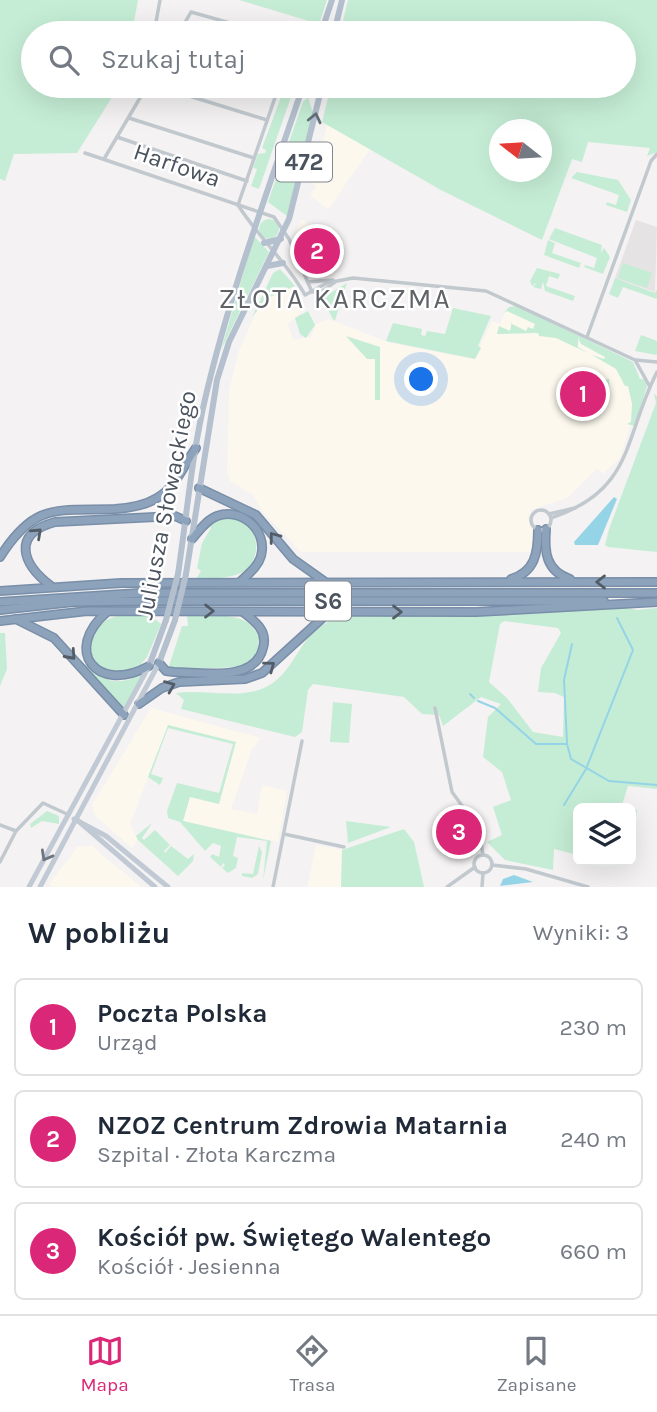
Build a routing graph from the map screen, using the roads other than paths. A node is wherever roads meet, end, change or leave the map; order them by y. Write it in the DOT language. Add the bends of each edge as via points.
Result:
graph roads {
  1 [pos="160,0"];
  2 [pos="332,0"];
  3 [pos="342,0"];
  4 [pos="156,21"];
  5 [pos="186,21"];
  6 [pos="222,21"];
  7 [pos="325,21"];
  8 [pos="337,21"];
  9 [pos="140,98"];
  10 [pos="195,98"];
  11 [pos="275,98"];
  12 [pos="299,98"];
  13 [pos="319,98"];
  14 [pos="128,118"];
  15 [pos="267,121"];
  16 [pos="117,137"];
  17 [pos="85,153"];
  18 [pos="657,154"];
  19 [pos="254,158"];
  20 [pos="104,159"];
  21 [pos="247,180"];
  22 [pos="238,205"];
  23 [pos="259,211"];
  24 [pos="253,229"];
  25 [pos="285,231"];
  26 [pos="281,239"];
  27 [pos="264,243"];
  28 [pos="274,253"];
  29 [pos="283,263"];
  30 [pos="267,266"];
  31 [pos="336,280"];
  32 [pos="307,282"];
  33 [pos="312,292"];
  34 [pos="587,337"];
  35 [pos="635,360"];
  36 [pos="657,362"];
  37 [pos="645,373"];
  38 [pos="656,373"];
  39 [pos="650,387"];
  40 [pos="196,448"];
  41 [pos="199,488"];
  42 [pos="550,516"];
  43 [pos="186,521"];
  44 [pos="542,530"];
  45 [pos="192,539"];
  46 [pos="0,557"];
  47 [pos="325,581"];
  48 [pos="239,582"];
  49 [pos="506,582"];
  50 [pos="573,582"];
  51 [pos="657,582"];
  52 [pos="51,586"];
  53 [pos="0,591"];
  54 [pos="657,593"];
  55 [pos="657,601"];
  56 [pos="0,602"];
  57 [pos="0,610"];
  58 [pos="107,611"];
  59 [pos="243,612"];
  60 [pos="328,612"];
  61 [pos="15,618"];
  62 [pos="0,621"];
  63 [pos="159,663"];
  64 [pos="149,666"];
  65 [pos="139,704"];
  66 [pos="435,708"];
  67 [pos="124,715"];
  68 [pos="302,741"];
  69 [pos="69,816"];
  70 [pos="76,820"];
  71 [pos="0,825"];
  72 [pos="16,831"];
  73 [pos="284,834"];
  74 [pos="344,847"];
  75 [pos="483,855"];
  76 [pos="0,862"];
  77 [pos="492,865"];
  78 [pos="475,867"];
  79 [pos="483,873"];
  80 [pos="29,887"];
  81 [pos="40,887"];
  82 [pos="155,887"];
  83 [pos="167,887"];
  84 [pos="273,887"];
  85 [pos="447,887"];
  86 [pos="482,887"];
  87 [pos="588,887"];
  1 -- 4 [label="street"];
  2 -- 7 [label="main road"];
  3 -- 8 [label="main road"];
  5 -- 6 [label="street" via="191,12"];
  9 -- 14 [label="street, Harfowa"];
  10 -- 15 [label="street"];
  11 -- 15 [label="street, Harfowa"];
  12 -- 23 [label="main road, 472"];
  25 -- 13 [label="main road, 472, one-way"];
  14 -- 16 [label="street, Harfowa"];
  14 -- 19 [label="street"];
  15 -- 19 [label="street, Harfowa"];
  16 -- 20 [label="street, Harfowa"];
  16 -- 21 [label="street"];
  17 -- 20 [label="street, Harfowa"];
  18 -- 34 [label="street"];
  19 -- 21 [label="street, Harfowa"];
  20 -- 22 [label="street, Harfowa"];
  21 -- 22 [label="street, Harfowa"];
  22 -- 23 [label="street, Harfowa"];
  22 -- 24 [label="street, Harfowa"];
  23 -- 24 [label="main road, 472"];
  23 -- 25 [label="street" via="278,219"];
  24 -- 27 [label="street, Harfowa"];
  24 -- 40 [label="main road, Juliusza Słowackiego / 472" via="212,369"];
  25 -- 26 [label="main road, 472"];
  25 -- 32 [label="street"];
  26 -- 27 [label="main road"];
  26 -- 28 [label="main road, 472"];
  27 -- 28 [label="street, Harfowa"];
  28 -- 29 [label="street"];
  28 -- 30 [label="main road, Juliusza Słowackiego / 472"];
  29 -- 30 [label="main road"];
  29 -- 33 [label="street" via="305,295"];
  30 -- 41 [label="main road, Juliusza Słowackiego / 472" via="222,361"];
  31 -- 32 [label="street"];
  31 -- 33 [label="street" via="321,292"];
  31 -- 34 [label="street" via="486,291"];
  32 -- 33 [label="street"];
  34 -- 35 [label="street"];
  35 -- 36 [label="street"];
  35 -- 37 [label="street"];
  37 -- 38 [label="street"];
  37 -- 39 [label="street"];
  38 -- 39 [label="street"];
  39 -- 42 [label="street" via="625,460 592,500"];
  40 -- 43 [label="main road, Juliusza Słowackiego / 472"];
  40 -- 46 [label="highway" via="174,483 150,502 128,508 44,513 19,530"];
  41 -- 45 [label="main road, Juliusza Słowackiego / 472"];
  47 -- 41 [label="highway, one-way" via="293,559 256,515"];
  42 -- 44 [label="street"];
  42 -- 44 [label="street" via="539,510 531,516 531,524"];
  52 -- 43 [label="highway, one-way" via="31,569 26,555 31,536 40,528 55,522 175,516"];
  43 -- 64 [label="main road, Juliusza Słowackiego / 472, bridge" via="178,574"];
  44 -- 49 [label="highway" via="531,567"];
  44 -- 50 [label="highway" via="548,561 558,574"];
  45 -- 48 [label="highway" via="219,515 237,515 252,523 260,538 261,556"];
  45 -- 63 [label="main road, Juliusza Słowackiego / 472, bridge" via="175,620"];
  47 -- 48 [label="highway"];
  47 -- 49 [label="highway"];
  48 -- 52 [label="highway"];
  49 -- 50 [label="highway"];
  51 -- 50 [label="highway, one-way"];
  52 -- 53 [label="highway"];
  54 -- 56 [label="highway, S6" via="141,593"];
  55 -- 57 [label="highway, S6" via="74,602"];
  60 -- 55 [label="highway, one-way" via="476,612"];
  58 -- 59 [label="highway, one-way"];
  58 -- 61 [label="highway"];
  58 -- 64 [label="highway" via="87,636 92,663 117,678"];
  59 -- 60 [label="highway"];
  59 -- 63 [label="highway" via="260,626 264,638 259,659 249,668 169,672"];
  65 -- 60 [label="highway, one-way" via="179,682 245,679 262,673"];
  61 -- 62 [label="highway"];
  61 -- 67 [label="highway, one-way" via="54,638"];
  63 -- 65 [label="main road, Juliusza Słowackiego / 472"];
  64 -- 67 [label="main road, Juliusza Słowackiego / 472"];
  65 -- 70 [label="main road, Juliusza Słowackiego / 472"];
  66 -- 75 [label="street" via="452,792 478,829"];
  67 -- 69 [label="main road, Juliusza Słowackiego / 472"];
  68 -- 73 [label="street"];
  69 -- 70 [label="main road"];
  69 -- 72 [label="street" via="43,803"];
  69 -- 80 [label="main road, Juliusza Słowackiego / 472, one-way"];
  70 -- 81 [label="main road, Juliusza Słowackiego / 472"];
  70 -- 82 [label="main road"];
  70 -- 83 [label="main road" via="106,836"];
  71 -- 72 [label="street"];
  72 -- 76 [label="street"];
  73 -- 74 [label="street"];
  73 -- 84 [label="street"];
  75 -- 77 [label="street"];
  75 -- 78 [label="street" via="476,859"];
  77 -- 79 [label="street"];
  77 -- 87 [label="street" via="526,869"];
  78 -- 79 [label="street"];
  78 -- 85 [label="street"];
  79 -- 86 [label="street"];
}
